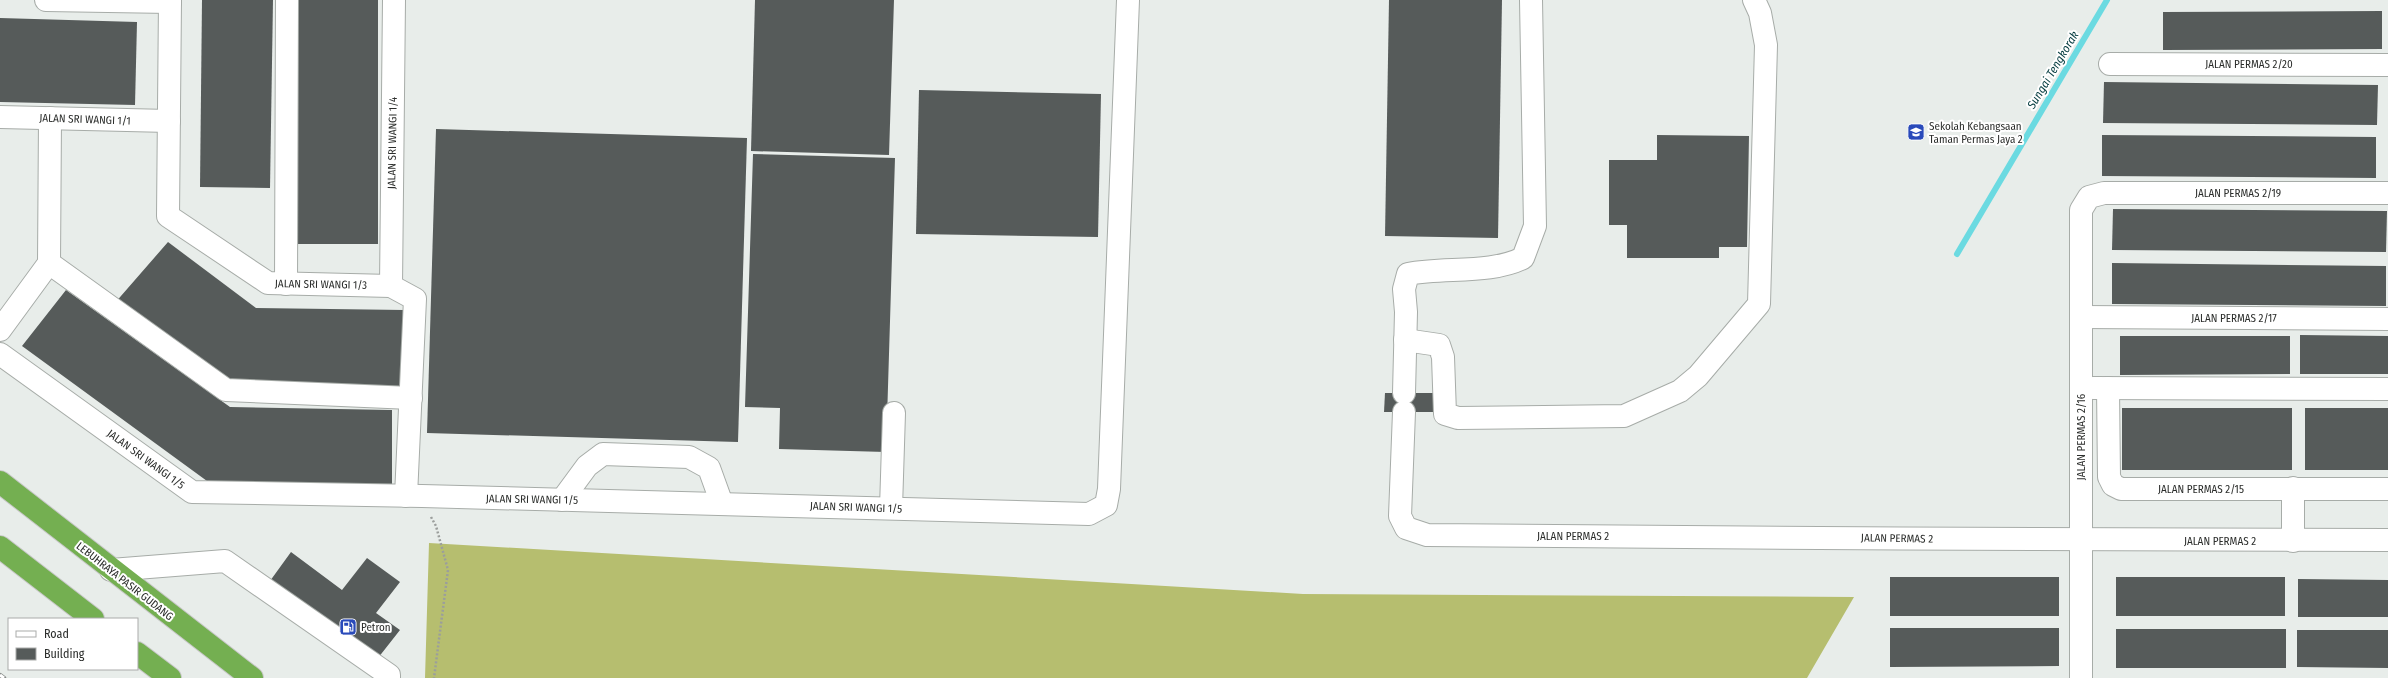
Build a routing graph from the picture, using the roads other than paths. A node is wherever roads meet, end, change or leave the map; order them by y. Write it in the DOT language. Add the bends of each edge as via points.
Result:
graph roads {
  1 [pos="46,0"];
  2 [pos="287,0"];
  3 [pos="394,0"];
  4 [pos="1128,0"];
  5 [pos="1531,0"];
  6 [pos="1754,0"];
  7 [pos="170,1"];
  8 [pos="2110,64"];
  9 [pos="2388,65"];
  10 [pos="0,117"];
  11 [pos="50,118"];
  12 [pos="169,121"];
  13 [pos="2388,193"];
  14 [pos="2089,198"];
  15 [pos="49,263"];
  16 [pos="286,284"];
  17 [pos="391,286"];
  18 [pos="2080,317"];
  19 [pos="2388,319"];
  20 [pos="0,330"];
  21 [pos="1405,340"];
  22 [pos="0,354"];
  23 [pos="2080,388"];
  24 [pos="2108,388"];
  25 [pos="2388,389"];
  26 [pos="411,398"];
  27 [pos="894,413"];
  28 [pos="0,482"];
  29 [pos="2293,488"];
  30 [pos="2388,489"];
  31 [pos="414,496"];
  32 [pos="562,500"];
  33 [pos="722,504"];
  34 [pos="891,508"];
  35 [pos="2293,540"];
  36 [pos="2388,540"];
  37 [pos="2080,542"];
  38 [pos="0,547"];
  39 [pos="111,570"];
  40 [pos="92,618"];
  41 [pos="138,654"];
  42 [pos="170,678"];
  43 [pos="252,678"];
  44 [pos="389,678"];
  45 [pos="2080,678"];
  1 -- 7 [label="street"];
  2 -- 16 [label="street"];
  3 -- 17 [label="street, JALAN SRI WANGI 1/4"];
  4 -- 34 [label="street, JALAN SRI WANGI 1/5" via="1109,489 1106,505 1089,514"];
  5 -- 21 [label="street" via="1535,226 1523,258 1509,265 1426,270 1408,274 1404,289"];
  6 -- 21 [label="street" via="1760,13 1766,45 1759,304 1698,376 1680,391 1624,416 1458,418 1445,414 1443,357 1439,345"];
  7 -- 12 [label="street, JALAN SRI WANGI 1/3"];
  8 -- 9 [label="street, JALAN PERMAS 2/20"];
  10 -- 11 [label="street, JALAN SRI WANGI 1/1"];
  11 -- 12 [label="street, JALAN SRI WANGI 1/1"];
  11 -- 15 [label="street"];
  12 -- 16 [label="street, JALAN SRI WANGI 1/3" via="168,216 268,283"];
  13 -- 14 [label="street, JALAN PERMAS 2/19" via="2104,193"];
  14 -- 18 [label="street, JALAN PERMAS 2/16" via="2081,210"];
  15 -- 20 [label="street"];
  15 -- 26 [label="street" via="226,390"];
  16 -- 17 [label="street, JALAN SRI WANGI 1/3"];
  17 -- 26 [label="street, JALAN SRI WANGI 1/3" via="415,299"];
  18 -- 19 [label="street, JALAN PERMAS 2/17"];
  18 -- 23 [label="street, JALAN PERMAS 2/16"];
  21 -- 37 [label="street, JALAN PERMAS 2" via="1400,516 1406,528 1427,535 1905,538"];
  22 -- 31 [label="street, JALAN SRI WANGI 1/5" via="192,492"];
  23 -- 24 [label="street"];
  23 -- 37 [label="street, JALAN PERMAS 2/16"];
  24 -- 25 [label="street"];
  24 -- 29 [label="street, JALAN PERMAS 2/15" via="2109,477 2112,484 2121,489"];
  26 -- 31 [label="street, JALAN SRI WANGI 1/3"];
  27 -- 34 [label="street"];
  28 -- 39 [label="highway, LEBUHRAYA PASIR GUDANG"];
  29 -- 30 [label="street, JALAN PERMAS 2/15"];
  29 -- 35 [label="street"];
  31 -- 32 [label="street, JALAN SRI WANGI 1/5"];
  32 -- 33 [label="street, JALAN SRI WANGI 1/5"];
  32 -- 33 [label="street" via="587,466 604,454 689,457 709,468"];
  33 -- 34 [label="street, JALAN SRI WANGI 1/5"];
  35 -- 36 [label="street, JALAN PERMAS 2"];
  35 -- 37 [label="street, JALAN PERMAS 2"];
  37 -- 45 [label="street, JALAN PERMAS 2/16"];
  38 -- 40 [label="highway"];
  39 -- 43 [label="highway, LEBUHRAYA PASIR GUDANG"];
  39 -- 44 [label="street" via="225,561 389,675"];
  41 -- 42 [label="highway"];
}
